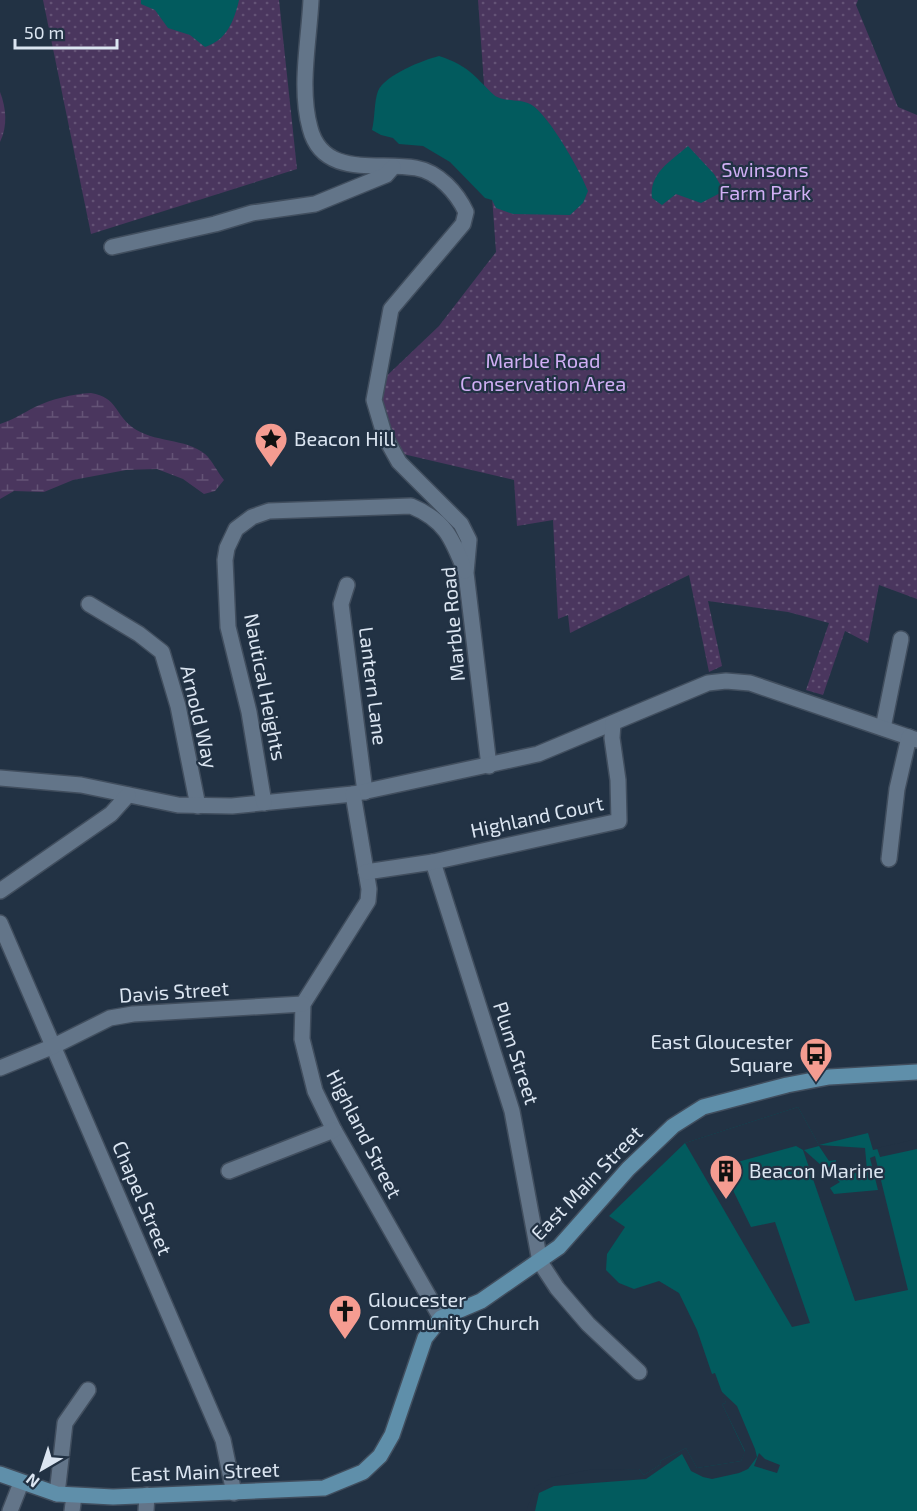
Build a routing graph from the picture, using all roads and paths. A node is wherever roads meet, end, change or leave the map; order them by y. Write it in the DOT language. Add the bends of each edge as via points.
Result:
graph roads {
  1 [pos="311,0"];
  2 [pos="393,167"];
  3 [pos="112,247"];
  4 [pos="466,573"];
  5 [pos="347,585"];
  6 [pos="89,604"];
  7 [pos="901,639"];
  8 [pos="614,723"];
  9 [pos="883,728"];
  10 [pos="913,738"];
  11 [pos="489,766"];
  12 [pos="0,778"];
  13 [pos="359,793"];
  14 [pos="128,795"];
  15 [pos="264,803"];
  16 [pos="198,806"];
  17 [pos="889,859"];
  18 [pos="433,862"];
  19 [pos="366,872"];
  20 [pos="0,891"];
  21 [pos="0,923"];
  22 [pos="303,1004"];
  23 [pos="54,1046"];
  24 [pos="0,1068"];
  25 [pos="917,1072"];
  26 [pos="334,1130"];
  27 [pos="229,1170"];
  28 [pos="540,1262"];
  29 [pos="441,1318"];
  30 [pos="639,1372"];
  31 [pos="88,1390"];
  32 [pos="0,1474"];
  33 [pos="21,1483"];
  34 [pos="234,1493"];
  35 [pos="57,1494"];
  36 [pos="147,1503"];
  37 [pos="73,1504"];
  38 [pos="9,1511"];
  1 -- 2 [label="street, Marble Road" via="306,100 313,136 328,157 341,163"];
  2 -- 3 [label="street" via="386,175 315,204 252,213"];
  2 -- 4 [label="street, Marble Road" via="417,168 438,178 466,212 462,224 391,309 374,400 385,437 399,462 461,524 469,540"];
  4 -- 11 [label="street, Marble Road"];
  4 -- 15 [label="street, Nautical Heights" via="446,528 411,506 269,511 236,529 225,560 228,627 249,712"];
  5 -- 13 [label="street, Lantern Lane" via="341,604"];
  6 -- 16 [label="street, Arnold Way" via="162,652 178,706"];
  7 -- 9 [label="street"];
  8 -- 9 [label="street" via="708,683 726,681 750,683"];
  8 -- 11 [label="street" via="538,754"];
  8 -- 18 [label="street, Highland Court" via="619,821"];
  9 -- 10 [label="street"];
  10 -- 17 [label="street" via="897,789"];
  11 -- 13 [label="street"];
  12 -- 14 [label="street" via="81,785"];
  13 -- 15 [label="street"];
  13 -- 19 [label="street"];
  14 -- 16 [label="street"];
  14 -- 20 [label="street" via="111,814"];
  15 -- 16 [label="street"];
  18 -- 19 [label="street, Highland Court"];
  18 -- 28 [label="street, Plum Street" via="515,1120"];
  19 -- 22 [label="street" via="368,901"];
  21 -- 23 [label="street, Chapel Street"];
  22 -- 23 [label="street, Davis Street" via="133,1014 110,1018"];
  22 -- 26 [label="street, Highland Street" via="302,1039 308,1069"];
  23 -- 24 [label="street, Davis Street"];
  23 -- 34 [label="street, Chapel Street" via="223,1440"];
  25 -- 28 [label="main road, East Main Street" via="829,1077 703,1107 653,1143 560,1247"];
  26 -- 27 [label="street"];
  26 -- 29 [label="street, Highland Street"];
  28 -- 29 [label="main road, East Main Street" via="481,1301"];
  28 -- 30 [label="street" via="588,1324"];
  29 -- 34 [label="main road, East Main Street" via="425,1338 392,1435 380,1456 363,1472 324,1488"];
  31 -- 35 [label="street" via="65,1423"];
  32 -- 33 [label="main road, East Main Street"];
  33 -- 35 [label="main road, East Main Street"];
  33 -- 38 [label="street"];
  34 -- 36 [label="main road, East Main Street"];
  35 -- 37 [label="main road, East Main Street"];
  36 -- 37 [label="main road, East Main Street"];
}
